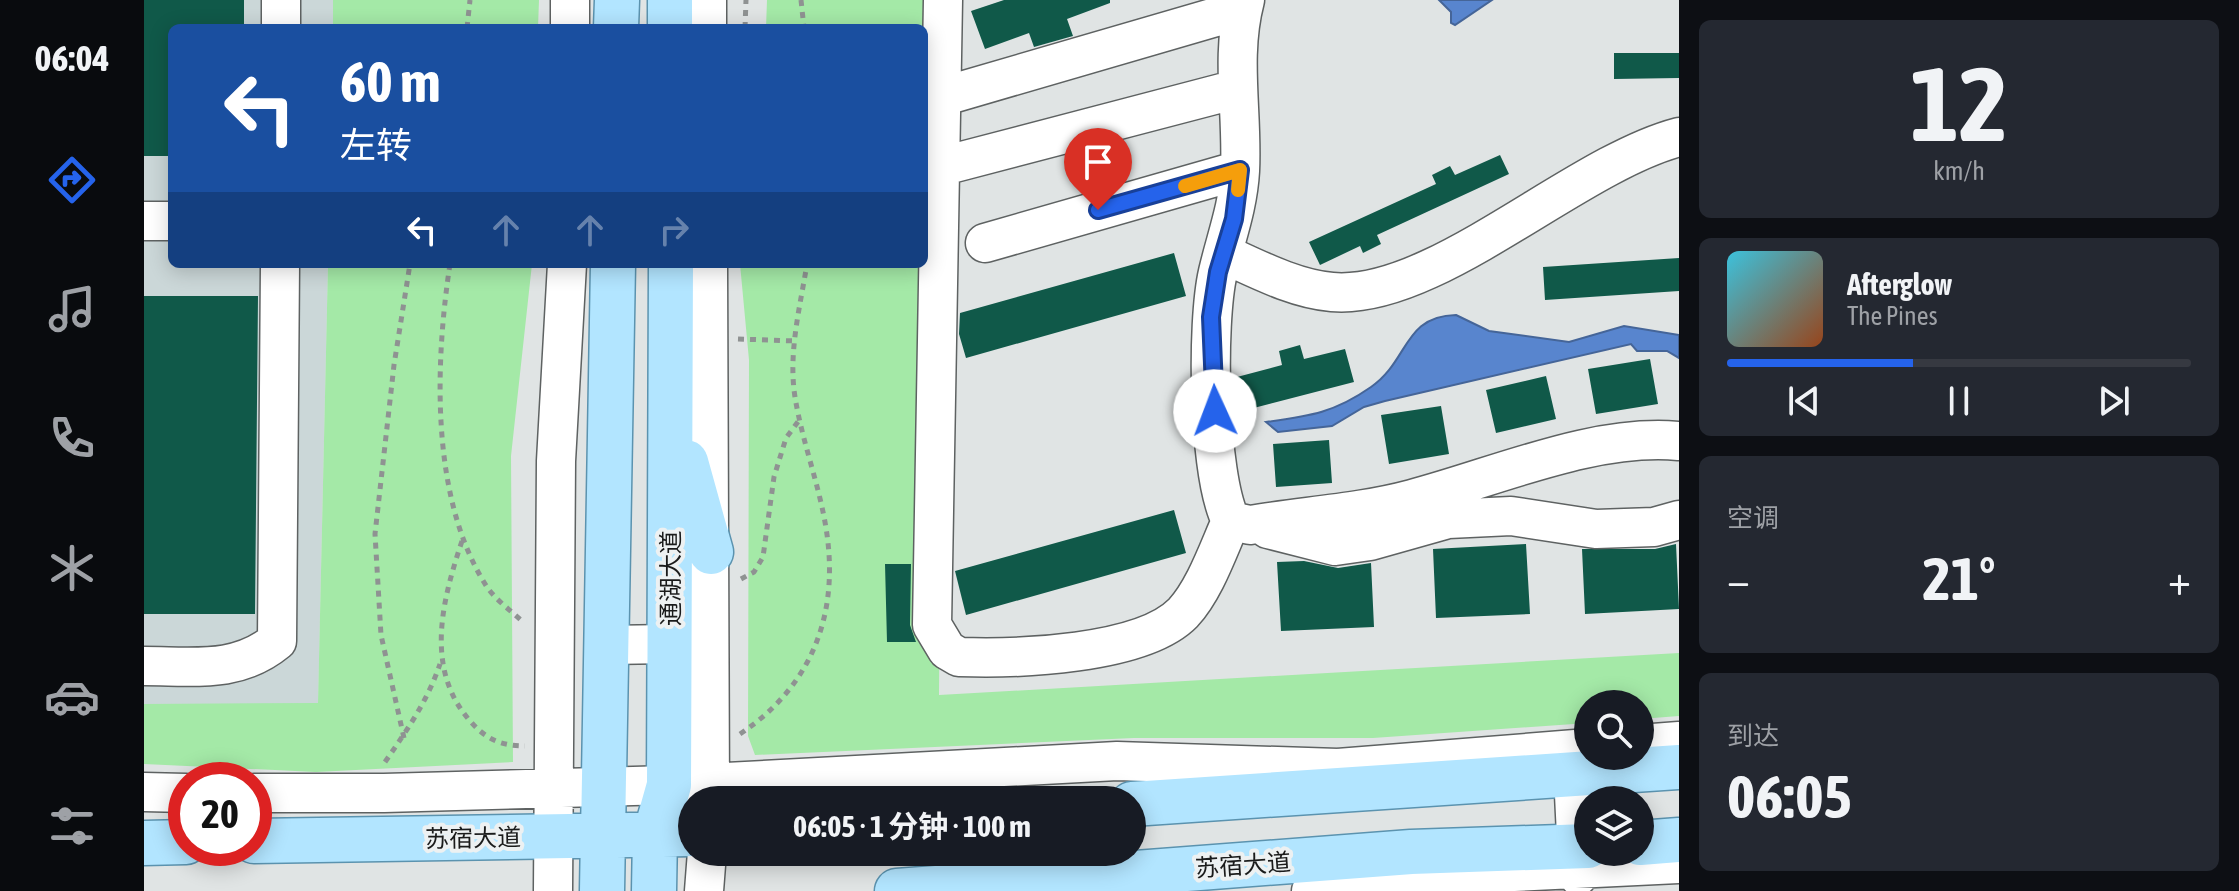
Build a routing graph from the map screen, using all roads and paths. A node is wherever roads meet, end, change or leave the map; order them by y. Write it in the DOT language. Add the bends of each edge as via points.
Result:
graph roads {
  1 [pos="281,0"];
  2 [pos="470,0"];
  3 [pos="570,0"];
  4 [pos="617,0"];
  5 [pos="670,0"];
  6 [pos="707,0"];
  7 [pos="746,0"];
  8 [pos="801,0"];
  9 [pos="943,0"];
  10 [pos="1244,4"];
  11 [pos="281,24"];
  12 [pos="467,24"];
  13 [pos="570,24"];
  14 [pos="616,24"];
  15 [pos="670,24"];
  16 [pos="707,24"];
  17 [pos="745,24"];
  18 [pos="804,24"];
  19 [pos="1237,89"];
  20 [pos="941,97"];
  21 [pos="1679,137"];
  22 [pos="939,167"];
  23 [pos="1240,170"];
  24 [pos="144,221"];
  25 [pos="168,221"];
  26 [pos="985,243"];
  27 [pos="1224,254"];
  28 [pos="280,268"];
  29 [pos="409,268"];
  30 [pos="450,268"];
  31 [pos="567,268"];
  32 [pos="613,268"];
  33 [pos="671,268"];
  34 [pos="708,268"];
  35 [pos="806,268"];
  36 [pos="725,339"];
  37 [pos="796,341"];
  38 [pos="672,413"];
  39 [pos="800,419"];
  40 [pos="1679,441"];
  41 [pos="1679,520"];
  42 [pos="1240,523"];
  43 [pos="462,541"];
  44 [pos="723,567"];
  45 [pos="526,624"];
  46 [pos="670,644"];
  47 [pos="607,645"];
  48 [pos="441,662"];
  49 [pos="144,666"];
  50 [pos="733,737"];
  51 [pos="404,738"];
  52 [pos="1679,741"];
  53 [pos="1654,743"];
  54 [pos="526,746"];
  55 [pos="1574,761"];
  56 [pos="1574,762"];
  57 [pos="1654,765"];
  58 [pos="1679,767"];
  59 [pos="696,786"];
  60 [pos="697,786"];
  61 [pos="742,786"];
  62 [pos="604,787"];
  63 [pos="555,789"];
  64 [pos="678,789"];
  65 [pos="144,792"];
  66 [pos="168,793"];
  67 [pos="272,793"];
  68 [pos="375,793"];
  69 [pos="1146,803"];
  70 [pos="674,834"];
  71 [pos="604,836"];
  72 [pos="554,837"];
  73 [pos="1679,840"];
  74 [pos="272,841"];
  75 [pos="168,842"];
  76 [pos="1654,842"];
  77 [pos="144,843"];
  78 [pos="1574,864"];
  79 [pos="1654,864"];
  80 [pos="1679,864"];
  81 [pos="1574,865"];
  82 [pos="706,866"];
  83 [pos="553,891"];
  84 [pos="602,891"];
  85 [pos="654,891"];
  86 [pos="704,891"];
  87 [pos="897,891"];
  88 [pos="1311,891"];
  1 -- 11 [label="street"];
  2 -- 12 [label="path"];
  3 -- 13 [label="street"];
  4 -- 14 [label="main road"];
  5 -- 15 [label="main road"];
  6 -- 16 [label="street"];
  7 -- 17 [label="path"];
  8 -- 18 [label="path"];
  9 -- 20 [label="street"];
  10 -- 19 [label="street" via="1238,26"];
  10 -- 20 [label="street"];
  19 -- 22 [label="street"];
  19 -- 23 [label="street"];
  20 -- 22 [label="street"];
  21 -- 27 [label="street" via="1651,144 1440,263 1383,287 1334,292 1304,286"];
  22 -- 42 [label="street" via="932,625 947,650 959,657 1049,653 1153,632 1183,613"];
  23 -- 26 [label="street"];
  23 -- 27 [label="street"];
  24 -- 25 [label="street"];
  27 -- 42 [label="street" via="1211,317 1216,443 1224,506"];
  28 -- 49 [label="street" via="277,641 236,665"];
  29 -- 51 [label="path" via="375,534 381,635"];
  30 -- 43 [label="path" via="440,351 443,444"];
  31 -- 63 [label="street" via="556,461"];
  32 -- 47 [label="main road"];
  33 -- 38 [label="main road, 通湖大道"];
  34 -- 44 [label="street"];
  35 -- 37 [label="path"];
  36 -- 37 [label="path"];
  37 -- 39 [label="path" via="793,372"];
  38 -- 44 [label="main road"];
  38 -- 46 [label="main road, 通湖大道"];
  39 -- 44 [label="path" via="786,438 774,477 761,563 754,572"];
  39 -- 50 [label="path" via="826,529 829,576 823,618 807,669 771,709"];
  40 -- 42 [label="street" via="1600,446 1408,500"];
  41 -- 42 [label="street" via="1654,527 1596,529 1511,516 1448,519 1335,546"];
  43 -- 45 [label="path" via="488,589"];
  43 -- 48 [label="path" via="443,609"];
  44 -- 60 [label="street"];
  46 -- 47 [label="street"];
  46 -- 59 [label="main road, 通湖大道"];
  47 -- 62 [label="main road"];
  48 -- 51 [label="path" via="429,696"];
  48 -- 54 [label="path" via="451,695 480,733 499,743"];
  51 -- 68 [label="path" via="386,760"];
  52 -- 53 [label="street"];
  55 -- 61 [label="street" via="1338,768 1117,761"];
  56 -- 69 [label="main road"];
  57 -- 58 [label="main road"];
  62 -- 63 [label="street"];
  62 -- 64 [label="street"];
  62 -- 71 [label="main road"];
  63 -- 68 [label="street"];
  63 -- 72 [label="street"];
  65 -- 66 [label="street"];
  67 -- 68 [label="street"];
  70 -- 71 [label="main road, 苏宿大道"];
  70 -- 85 [label="main road, 通湖大道"];
  71 -- 72 [label="main road, 苏宿大道"];
  71 -- 84 [label="main road"];
  72 -- 74 [label="main road, 苏宿大道"];
  72 -- 83 [label="street"];
  73 -- 76 [label="main road"];
  75 -- 77 [label="main road"];
  78 -- 87 [label="main road, 苏宿大道" via="1411,852"];
  79 -- 80 [label="street"];
  81 -- 88 [label="street"];
  82 -- 86 [label="street"];
}
